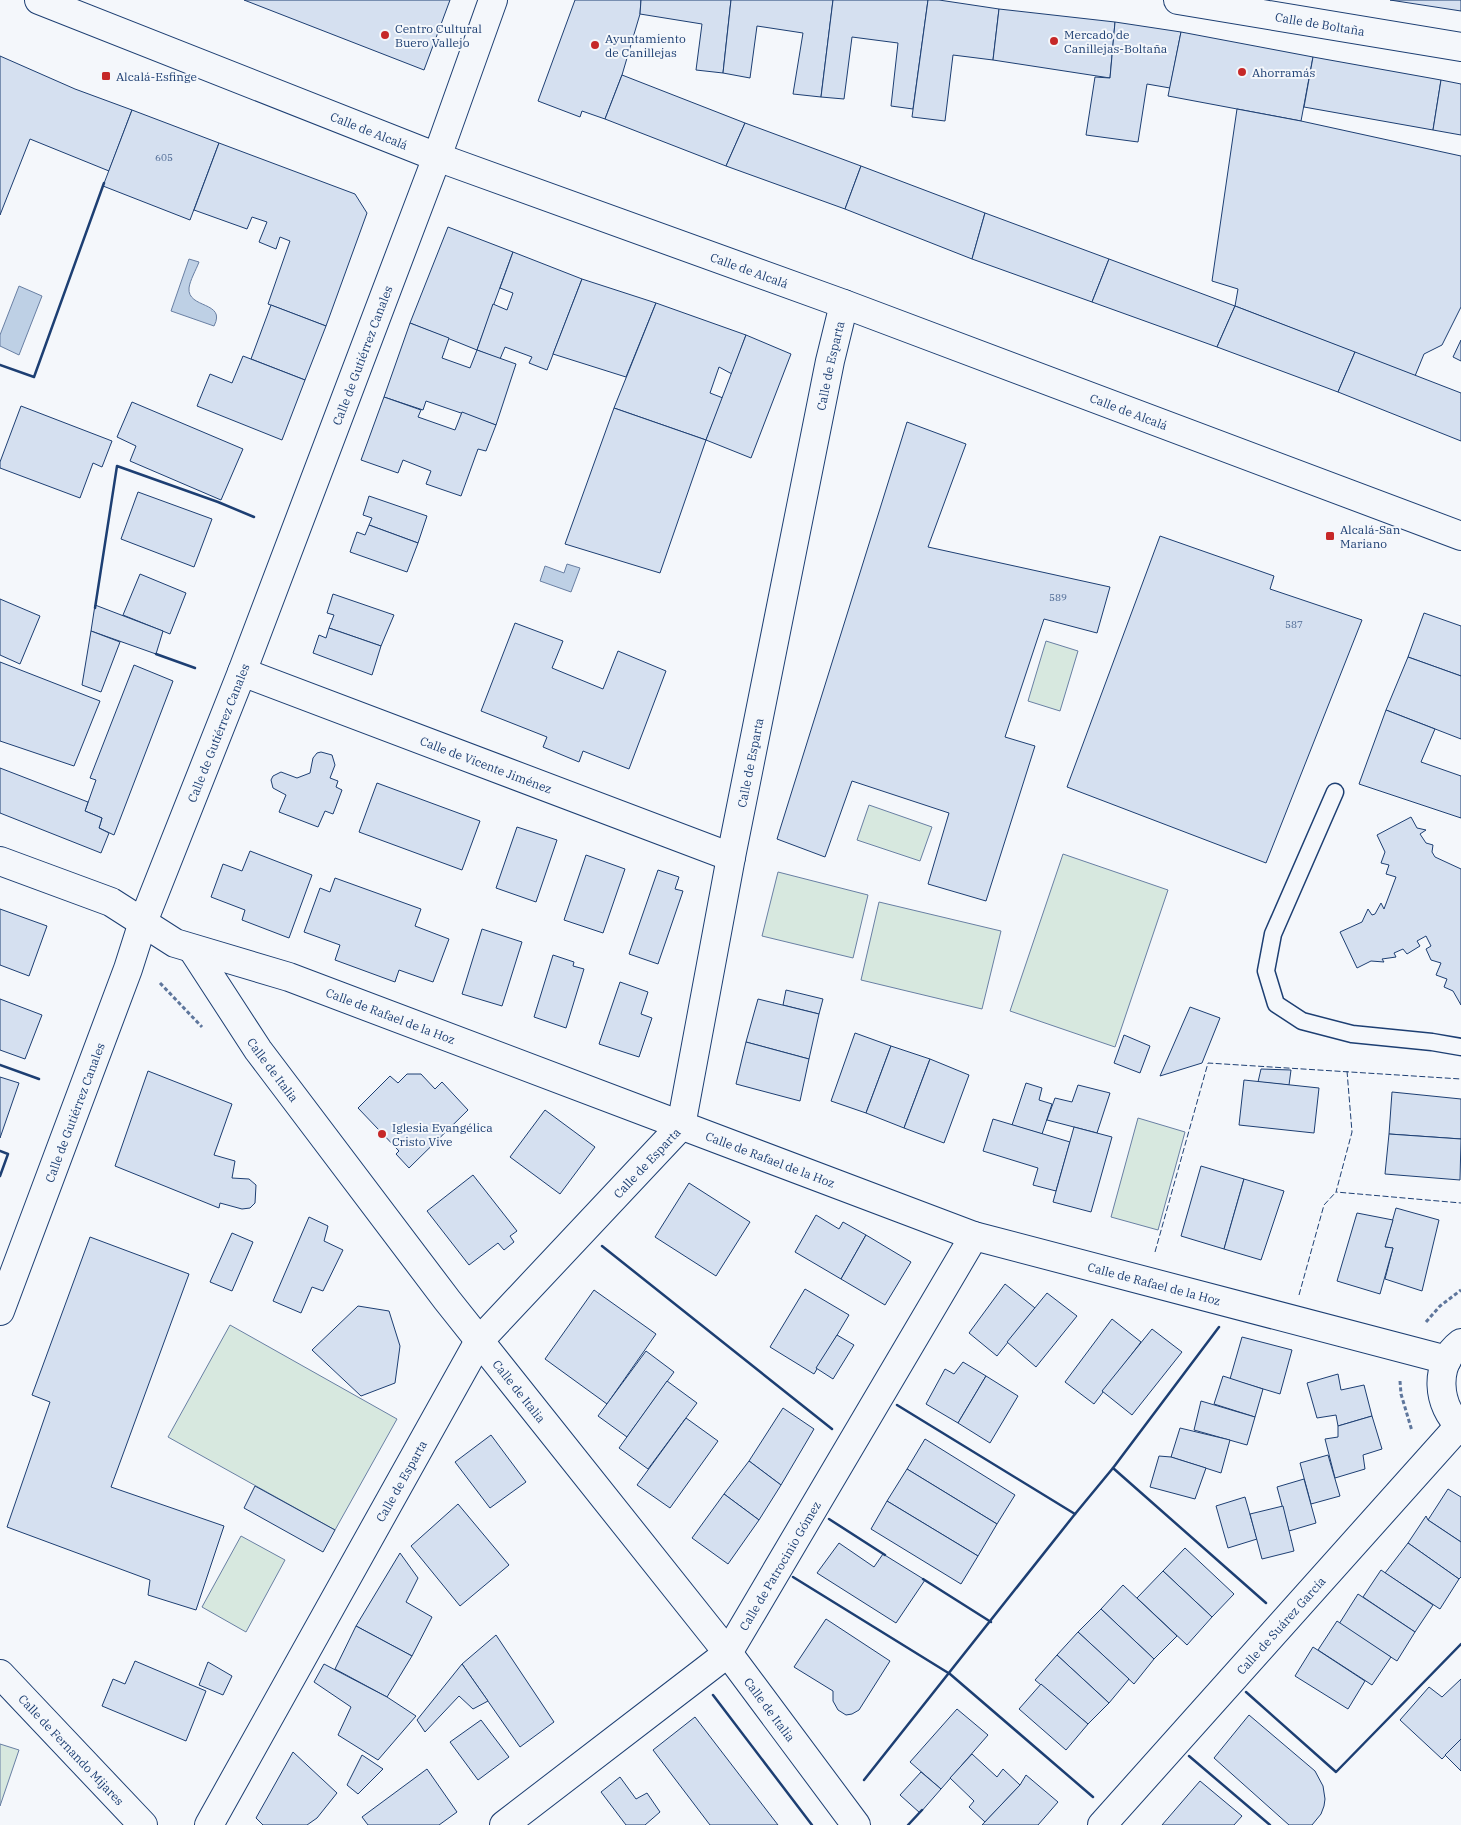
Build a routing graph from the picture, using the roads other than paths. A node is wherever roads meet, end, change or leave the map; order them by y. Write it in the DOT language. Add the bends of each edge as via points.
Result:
graph roads {
  1 [pos="39,0"];
  2 [pos="493,0"];
  3 [pos="1178,0"];
  4 [pos="1461,47"];
  5 [pos="437,156"];
  6 [pos="844,304"];
  7 [pos="1461,536"];
  8 [pos="242,672"];
  9 [pos="1335,792"];
  10 [pos="731,857"];
  11 [pos="0,861"];
  12 [pos="143,922"];
  13 [pos="193,950"];
  14 [pos="1461,1047"];
  15 [pos="681,1126"];
  16 [pos="974,1236"];
  17 [pos="8,1265"];
  18 [pos="0,1311"];
  19 [pos="479,1341"];
  20 [pos="1454,1352"];
  21 [pos="1460,1427"];
  22 [pos="728,1653"];
  23 [pos="0,1674"];
  24 [pos="143,1825"];
  25 [pos="209,1825"];
  26 [pos="504,1825"];
  27 [pos="856,1825"];
  28 [pos="1102,1825"];
  1 -- 5 [label="street, Calle de Alcalá"];
  2 -- 5 [label="street, Calle de Gutiérrez Canales"];
  3 -- 4 [label="street, Calle de Boltaña"];
  5 -- 6 [label="street, Calle de Alcalá"];
  5 -- 8 [label="street, Calle de Gutiérrez Canales"];
  6 -- 7 [label="street, Calle de Alcalá"];
  6 -- 10 [label="street, Calle de Esparta"];
  8 -- 10 [label="street, Calle de Vicente Jiménez"];
  8 -- 12 [label="street, Calle de Gutiérrez Canales"];
  9 -- 14 [label="lane" via="1273,934 1266,970 1276,1004 1302,1021 1352,1034"];
  10 -- 15 [label="street, Calle de Esparta"];
  11 -- 12 [label="street, Calle de Rafael de la Hoz" via="111,902"];
  12 -- 13 [label="street, Calle de Rafael de la Hoz" via="174,943"];
  12 -- 17 [label="street, Calle de Gutiérrez Canales" via="128,969"];
  13 -- 15 [label="street, Calle de Rafael de la Hoz" via="289,977"];
  13 -- 19 [label="street, Calle de Italia" via="258,1050"];
  15 -- 16 [label="street, Calle de Rafael de la Hoz"];
  15 -- 19 [label="street, Calle de Esparta"];
  16 -- 20 [label="street, Calle de Rafael de la Hoz"];
  16 -- 22 [label="street, Calle de Patrocinio Gómez"];
  17 -- 18 [label="street, Calle de Gutiérrez Canales"];
  19 -- 22 [label="street, Calle de Italia"];
  19 -- 25 [label="street, Calle de Esparta"];
  20 -- 21 [label="street" via="1441,1378 1442,1396 1448,1412"];
  21 -- 28 [label="street, Calle de Suárez García"];
  22 -- 26 [label="street, Calle de Patrocinio Gómez"];
  22 -- 27 [label="street, Calle de Italia"];
  23 -- 24 [label="street, Calle de Fernando Mijares"];
}
